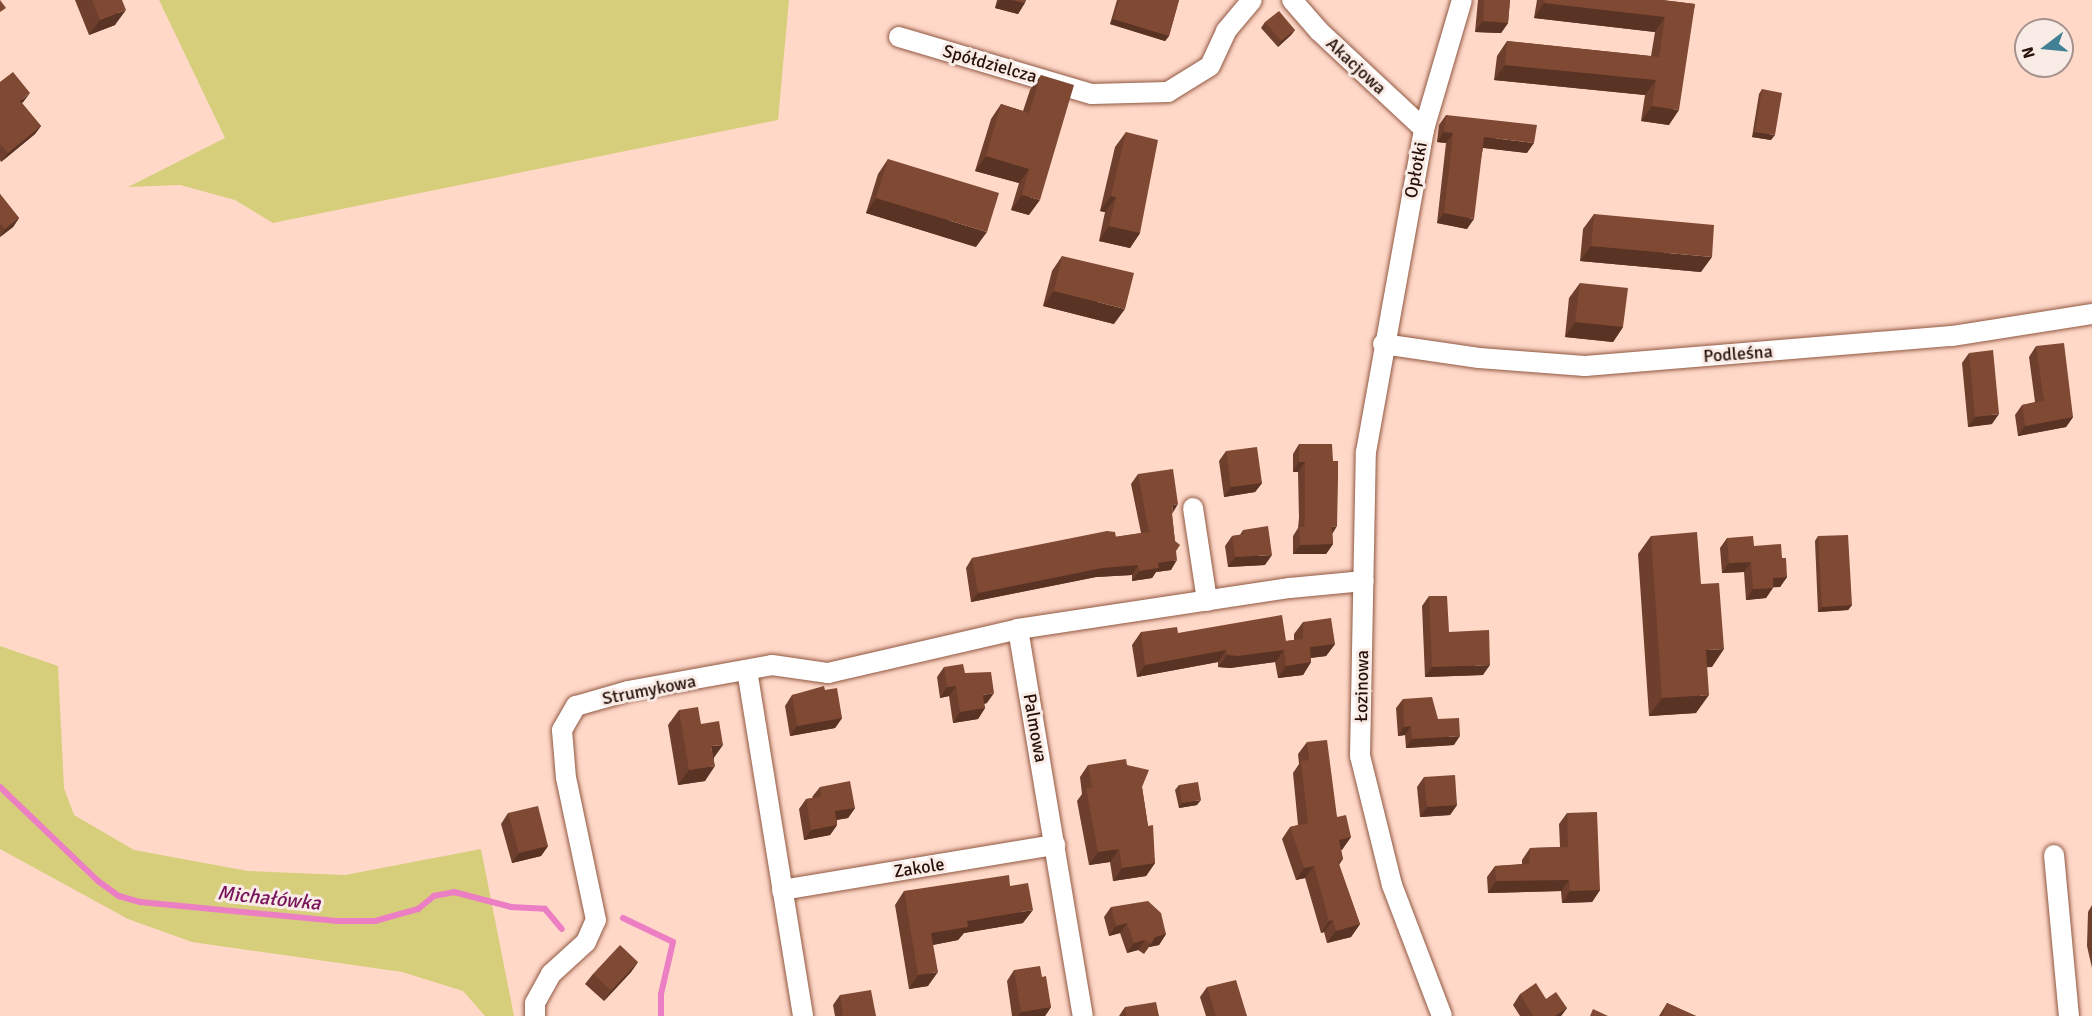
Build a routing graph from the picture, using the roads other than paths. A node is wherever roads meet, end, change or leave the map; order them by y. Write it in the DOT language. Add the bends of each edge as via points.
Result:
graph roads {
  1 [pos="1252,0"];
  2 [pos="1292,0"];
  3 [pos="1462,0"];
  4 [pos="899,37"];
  5 [pos="1424,129"];
  6 [pos="2092,314"];
  7 [pos="1383,344"];
  8 [pos="1193,508"];
  9 [pos="1364,581"];
  10 [pos="1207,601"];
  11 [pos="1018,628"];
  12 [pos="747,670"];
  13 [pos="1055,845"];
  14 [pos="2054,855"];
  15 [pos="782,890"];
  16 [pos="535,1016"];
  17 [pos="803,1016"];
  18 [pos="1083,1016"];
  19 [pos="1442,1016"];
  20 [pos="2069,1016"];
  1 -- 4 [label="street, Spółdzielcza" via="1226,31 1210,66 1168,92 1092,94"];
  2 -- 5 [label="street, Akacjowa" via="1319,31"];
  3 -- 5 [label="street, Opłotki"];
  5 -- 7 [label="street, Opłotki"];
  6 -- 7 [label="street, Podleśna" via="1952,336 1584,366 1479,358"];
  7 -- 9 [label="street, Łozinowa" via="1366,452"];
  8 -- 10 [label="street"];
  9 -- 10 [label="street"];
  9 -- 19 [label="street, Łozinowa" via="1360,756 1392,885"];
  10 -- 11 [label="street"];
  11 -- 12 [label="street, Strumykowa" via="828,673 772,664"];
  11 -- 13 [label="street, Palmowa"];
  12 -- 15 [label="street"];
  12 -- 16 [label="street, Strumykowa" via="628,691 576,706 571,714 562,730 566,778 596,920 586,942 551,974 535,1003"];
  13 -- 15 [label="street, Zakole"];
  13 -- 18 [label="street, Palmowa"];
  14 -- 20 [label="street"];
  15 -- 17 [label="street"];
}
